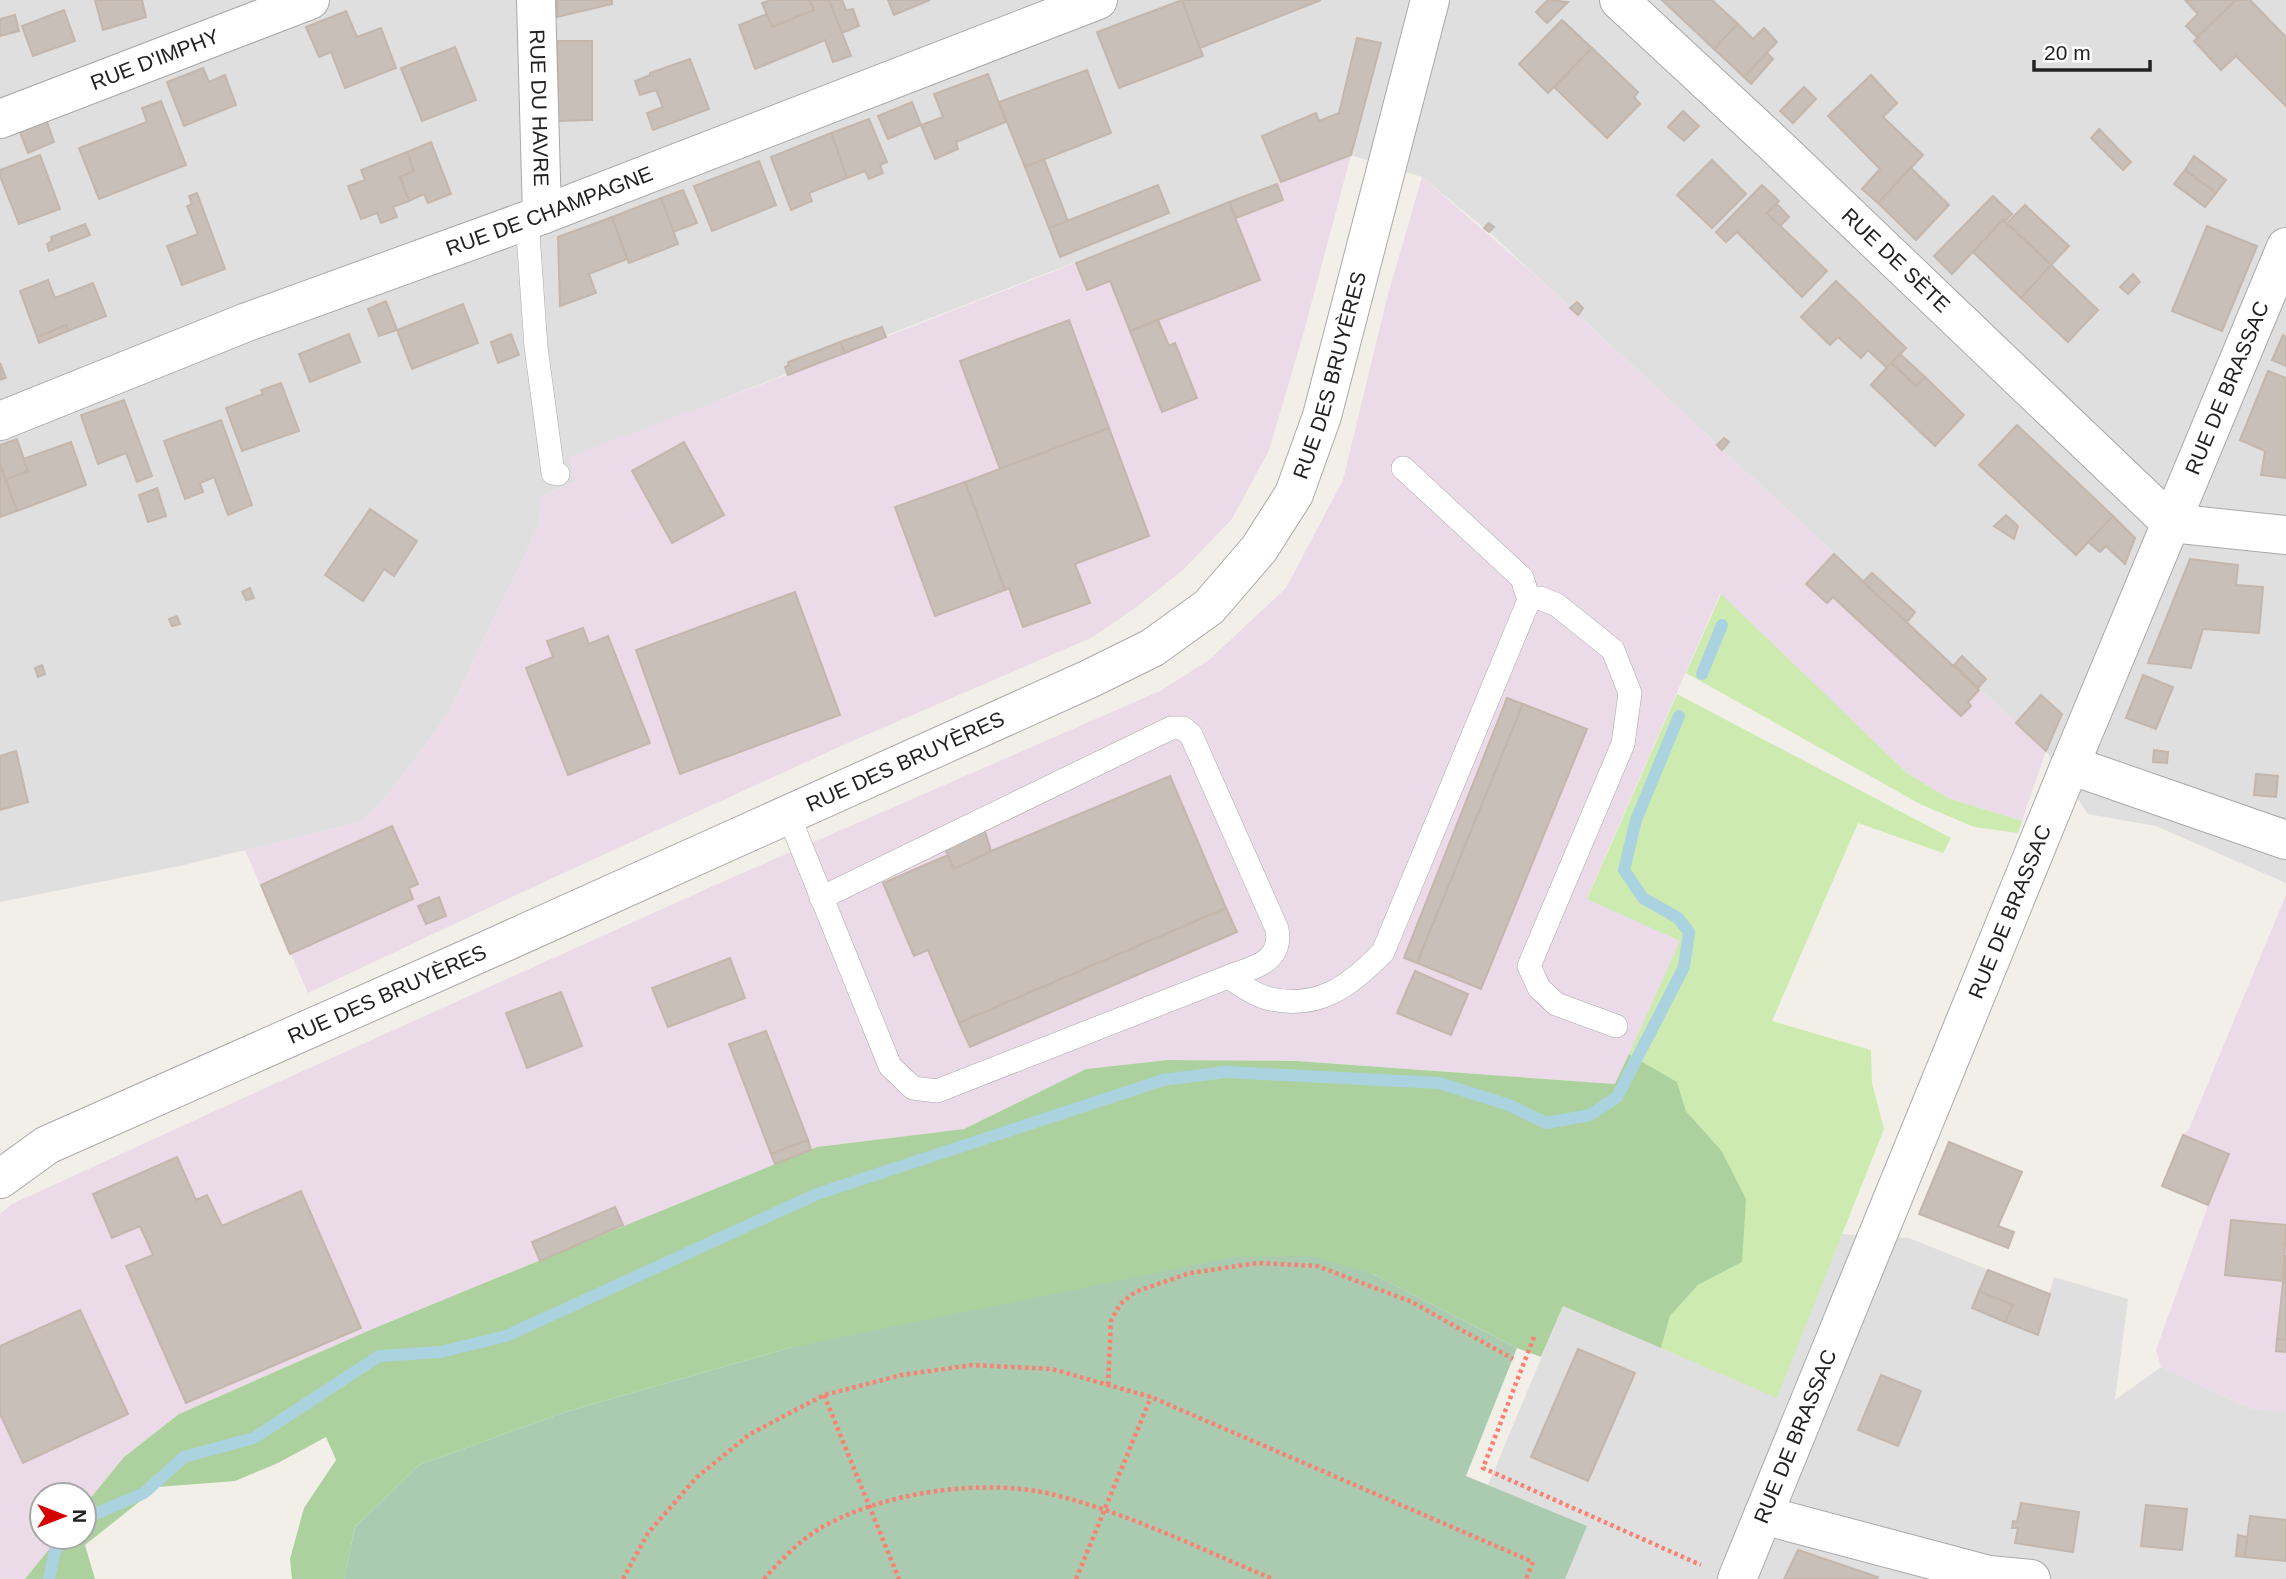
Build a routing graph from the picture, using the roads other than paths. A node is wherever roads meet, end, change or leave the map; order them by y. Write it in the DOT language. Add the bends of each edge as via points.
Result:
graph roads {
  1 [pos="310,0"];
  2 [pos="536,0"];
  3 [pos="1098,0"];
  4 [pos="1430,0"];
  5 [pos="1619,0"];
  6 [pos="0,119"];
  7 [pos="535,218"];
  8 [pos="2286,247"];
  9 [pos="0,421"];
  10 [pos="1403,468"];
  11 [pos="558,474"];
  12 [pos="2171,523"];
  13 [pos="2286,536"];
  14 [pos="1529,600"];
  15 [pos="2070,765"];
  16 [pos="788,814"];
  17 [pos="2286,840"];
  18 [pos="821,898"];
  19 [pos="1228,977"];
  20 [pos="1616,1026"];
  21 [pos="0,1179"];
  22 [pos="1763,1515"];
  23 [pos="1723,1574"];
  24 [pos="2031,1579"];
  1 -- 6 [label="street, RUE D'IMPHY"];
  2 -- 7 [label="street, RUE DU HAVRE"];
  3 -- 7 [label="street, RUE DE CHAMPAGNE"];
  4 -- 16 [label="street, RUE DES BRUYÈRES" via="1322,416 1294,494 1259,550 1209,607 1152,649"];
  5 -- 12 [label="street, RUE DE SÈTE"];
  7 -- 9 [label="street, RUE DE CHAMPAGNE" via="247,322"];
  7 -- 11 [label="lane" via="536,346 553,472"];
  8 -- 12 [label="street, RUE DE BRASSAC"];
  10 -- 14 [label="lane" via="1522,578"];
  12 -- 13 [label="street"];
  12 -- 15 [label="street, RUE DE BRASSAC"];
  14 -- 19 [label="lane" via="1383,952 1357,978 1332,994 1299,1002 1265,998"];
  14 -- 20 [label="lane" via="1540,598 1557,605 1613,650 1630,693 1623,744 1529,966 1539,988 1556,1004"];
  15 -- 17 [label="street"];
  15 -- 22 [label="street, RUE DE BRASSAC"];
  16 -- 18 [label="lane"];
  16 -- 21 [label="street, RUE DES BRUYÈRES" via="47,1145"];
  18 -- 19 [label="lane" via="890,1066 913,1088 937,1091"];
  18 -- 19 [label="lane" via="1171,728 1183,728 1191,735 1277,929 1279,943 1274,954"];
  22 -- 23 [label="street, RUE DE BRASSAC"];
  22 -- 24 [label="street" via="1989,1575"];
}
